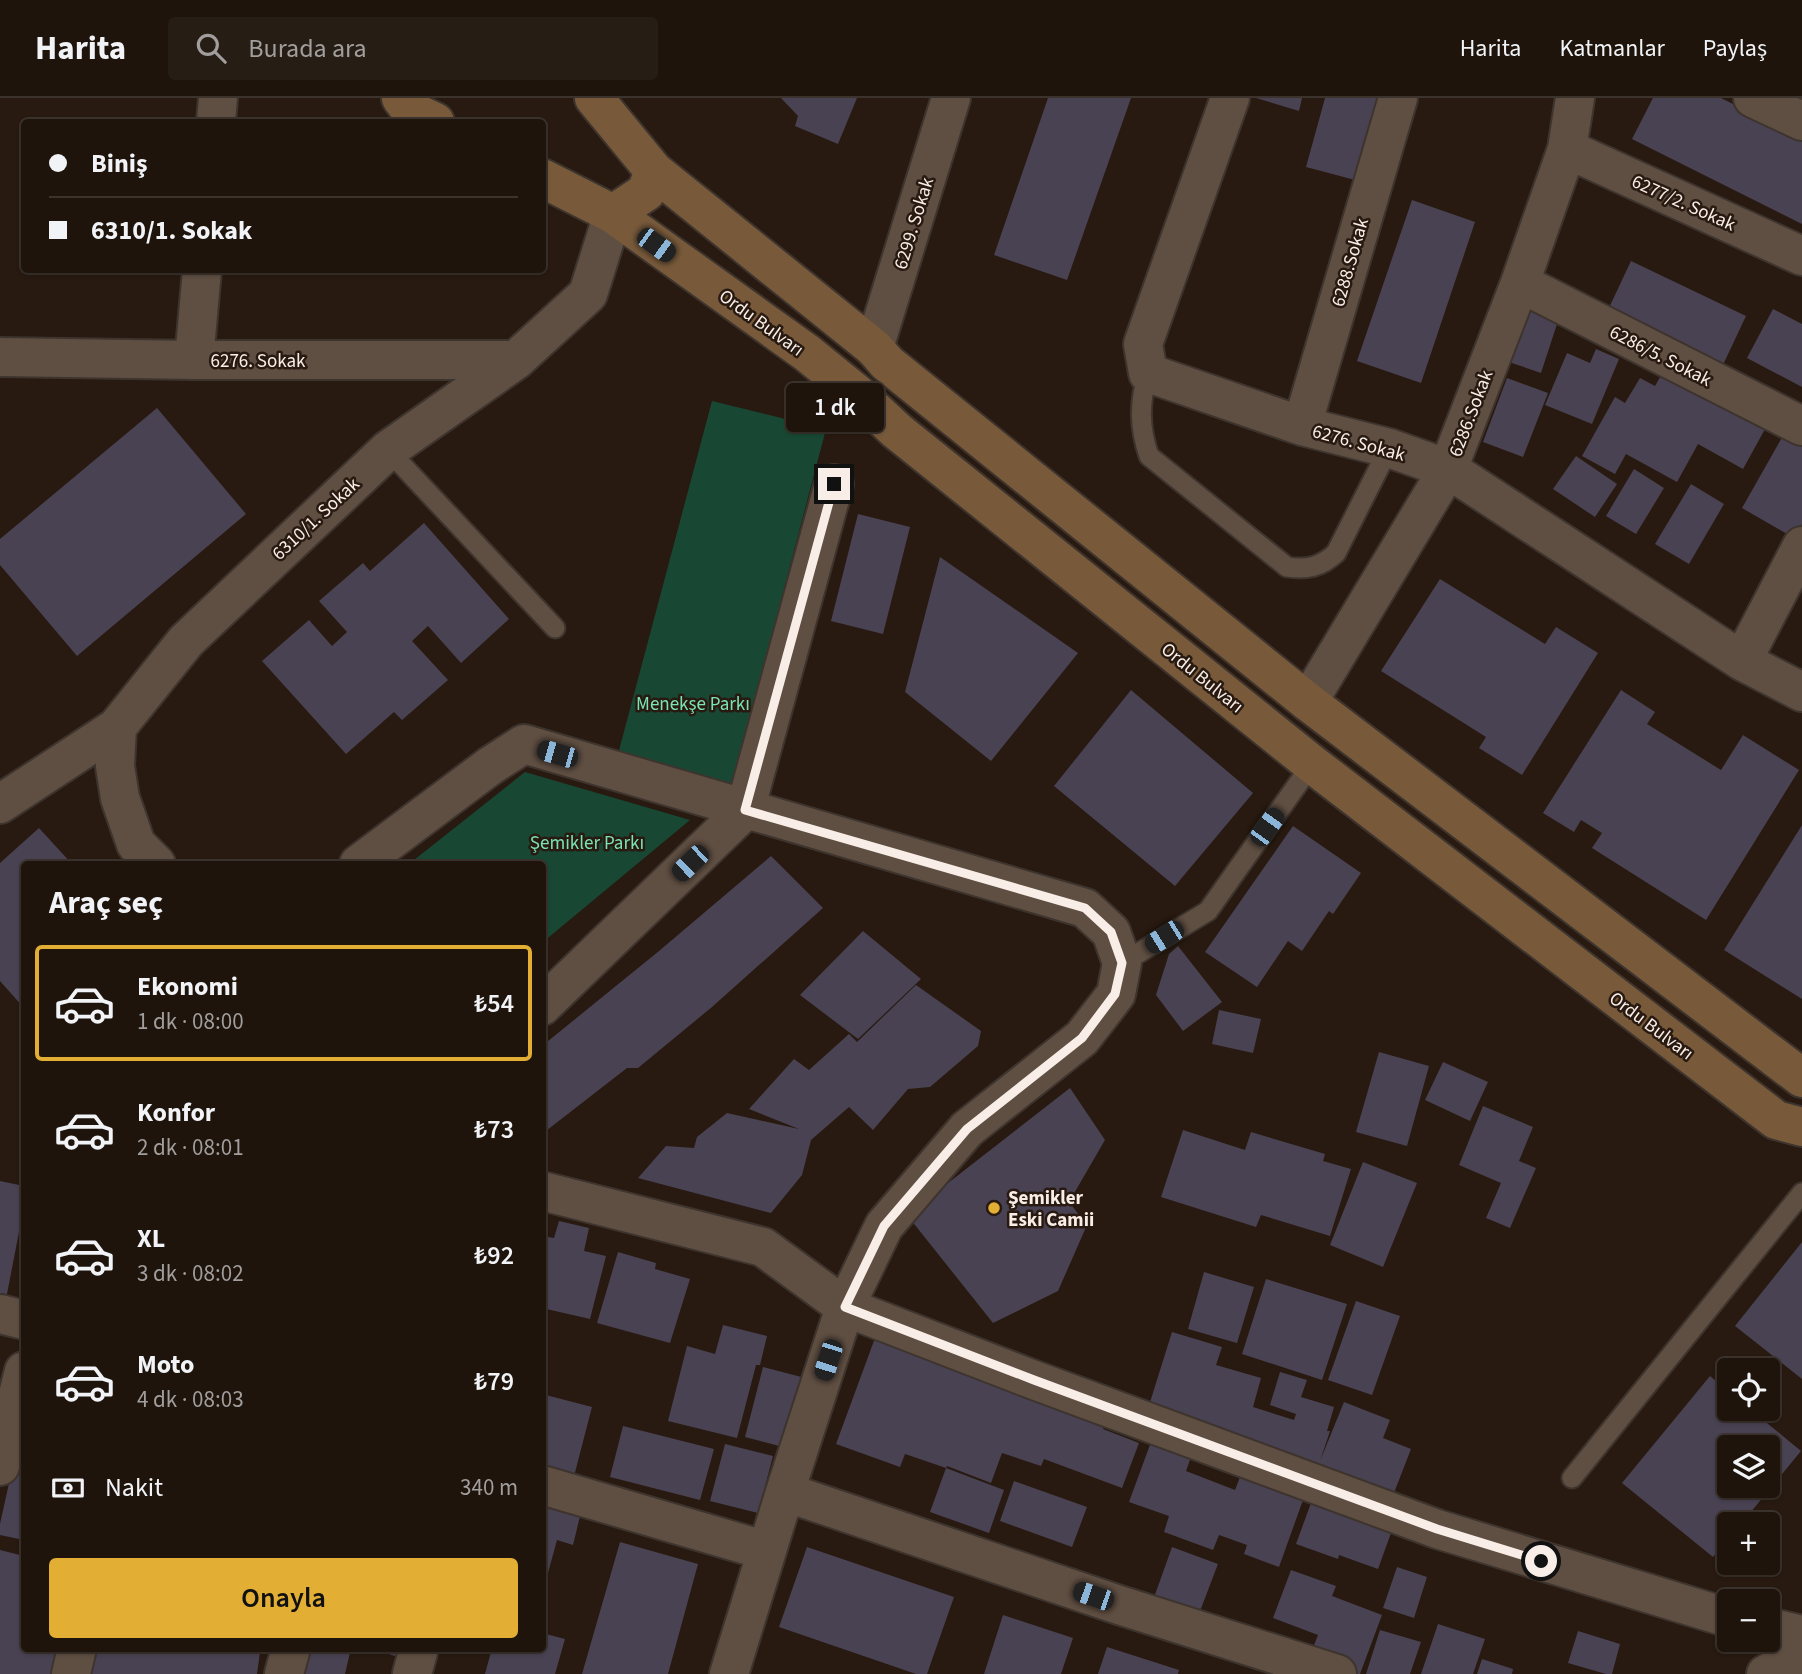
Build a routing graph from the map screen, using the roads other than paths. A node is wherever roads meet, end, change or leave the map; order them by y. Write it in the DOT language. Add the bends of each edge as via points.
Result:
graph roads {
  1 [pos="218,98"];
  2 [pos="594,98"];
  3 [pos="951,98"];
  4 [pos="1230,98"];
  5 [pos="1398,98"];
  6 [pos="1575,98"];
  7 [pos="1753,98"];
  8 [pos="216,119"];
  9 [pos="1802,121"];
  10 [pos="1567,149"];
  11 [pos="654,171"];
  12 [pos="546,180"];
  13 [pos="613,214"];
  14 [pos="1802,256"];
  15 [pos="202,273"];
  16 [pos="1520,284"];
  17 [pos="874,348"];
  18 [pos="0,357"];
  19 [pos="194,360"];
  20 [pos="516,360"];
  21 [pos="1148,373"];
  22 [pos="1302,426"];
  23 [pos="1802,426"];
  24 [pos="1389,448"];
  25 [pos="388,450"];
  26 [pos="1448,469"];
  27 [pos="834,484"];
  28 [pos="1802,546"];
  29 [pos="555,628"];
  30 [pos="1742,661"];
  31 [pos="1802,692"];
  32 [pos="1308,702"];
  33 [pos="117,727"];
  34 [pos="1312,764"];
  35 [pos="0,804"];
  36 [pos="745,810"];
  37 [pos="153,861"];
  38 [pos="363,861"];
  39 [pos="1122,963"];
  40 [pos="546,1002"];
  41 [pos="1802,1078"];
  42 [pos="1802,1127"];
  43 [pos="546,1192"];
  44 [pos="1802,1193"];
  45 [pos="845,1307"];
  46 [pos="0,1314"];
  47 [pos="21,1319"];
  48 [pos="21,1383"];
  49 [pos="0,1466"];
  50 [pos="1572,1478"];
  51 [pos="546,1487"];
  52 [pos="785,1492"];
  53 [pos="767,1550"];
  54 [pos="1717,1615"];
  55 [pos="1780,1630"];
  56 [pos="1802,1635"];
  57 [pos="76,1652"];
  58 [pos="290,1652"];
  59 [pos="418,1652"];
  60 [pos="1802,1654"];
  61 [pos="71,1674"];
  62 [pos="284,1674"];
  63 [pos="412,1674"];
  64 [pos="729,1674"];
  65 [pos="1337,1674"];
  66 [pos="1766,1674"];
  1 -- 8 [label="street"];
  2 -- 11 [label="main road"];
  3 -- 17 [label="street, 6299. Sokak"];
  4 -- 21 [label="street" via="1143,344"];
  5 -- 22 [label="street, 6288.Sokak"];
  6 -- 10 [label="street, 6286.Sokak"];
  7 -- 9 [label="street"];
  10 -- 14 [label="street, 6277/2. Sokak"];
  10 -- 16 [label="street, 6286.Sokak"];
  11 -- 13 [label="main road" via="646,192"];
  11 -- 17 [label="main road"];
  12 -- 13 [label="main road, Ordu Bulvarı"];
  13 -- 20 [label="street, 6310/1. Sokak" via="588,293"];
  13 -- 34 [label="main road, Ordu Bulvarı" via="807,353 897,431"];
  15 -- 19 [label="street"];
  16 -- 23 [label="street, 6286/5. Sokak"];
  16 -- 26 [label="street, 6286.Sokak"];
  17 -- 32 [label="main road"];
  18 -- 19 [label="street, 6276. Sokak"];
  19 -- 20 [label="street, 6276. Sokak"];
  20 -- 25 [label="street, 6310/1. Sokak"];
  21 -- 22 [label="street, 6276. Sokak"];
  21 -- 24 [label="lane" via="1140,408 1149,456 1287,567 1316,567 1336,554"];
  22 -- 24 [label="street, 6276. Sokak"];
  24 -- 26 [label="street, 6276. Sokak"];
  25 -- 29 [label="lane"];
  25 -- 33 [label="street, 6310/1. Sokak" via="186,641"];
  26 -- 30 [label="street, 6276. Sokak"];
  26 -- 32 [label="street, 6286.Sokak"];
  27 -- 36 [label="street"];
  28 -- 30 [label="street"];
  30 -- 31 [label="street, 6276. Sokak"];
  32 -- 41 [label="main road"];
  33 -- 35 [label="street, 6310/1. Sokak"];
  33 -- 37 [label="street" via="115,766 121,798 136,844"];
  34 -- 39 [label="lane" via="1208,911"];
  34 -- 42 [label="main road, Ordu Bulvarı" via="1776,1120"];
  36 -- 38 [label="street" via="524,744"];
  36 -- 39 [label="street" via="1085,908 1111,932"];
  36 -- 40 [label="street"];
  39 -- 45 [label="street" via="1115,994 1082,1038 967,1129 884,1226"];
  43 -- 45 [label="street" via="763,1247"];
  44 -- 50 [label="lane"];
  45 -- 52 [label="street"];
  45 -- 54 [label="street" via="1437,1529"];
  46 -- 47 [label="street"];
  48 -- 49 [label="street"];
  51 -- 53 [label="street"];
  52 -- 53 [label="street"];
  52 -- 65 [label="street"];
  53 -- 64 [label="street"];
  55 -- 56 [label="street"];
  57 -- 61 [label="street"];
  58 -- 62 [label="street"];
  59 -- 63 [label="street"];
  60 -- 66 [label="street"];
}
